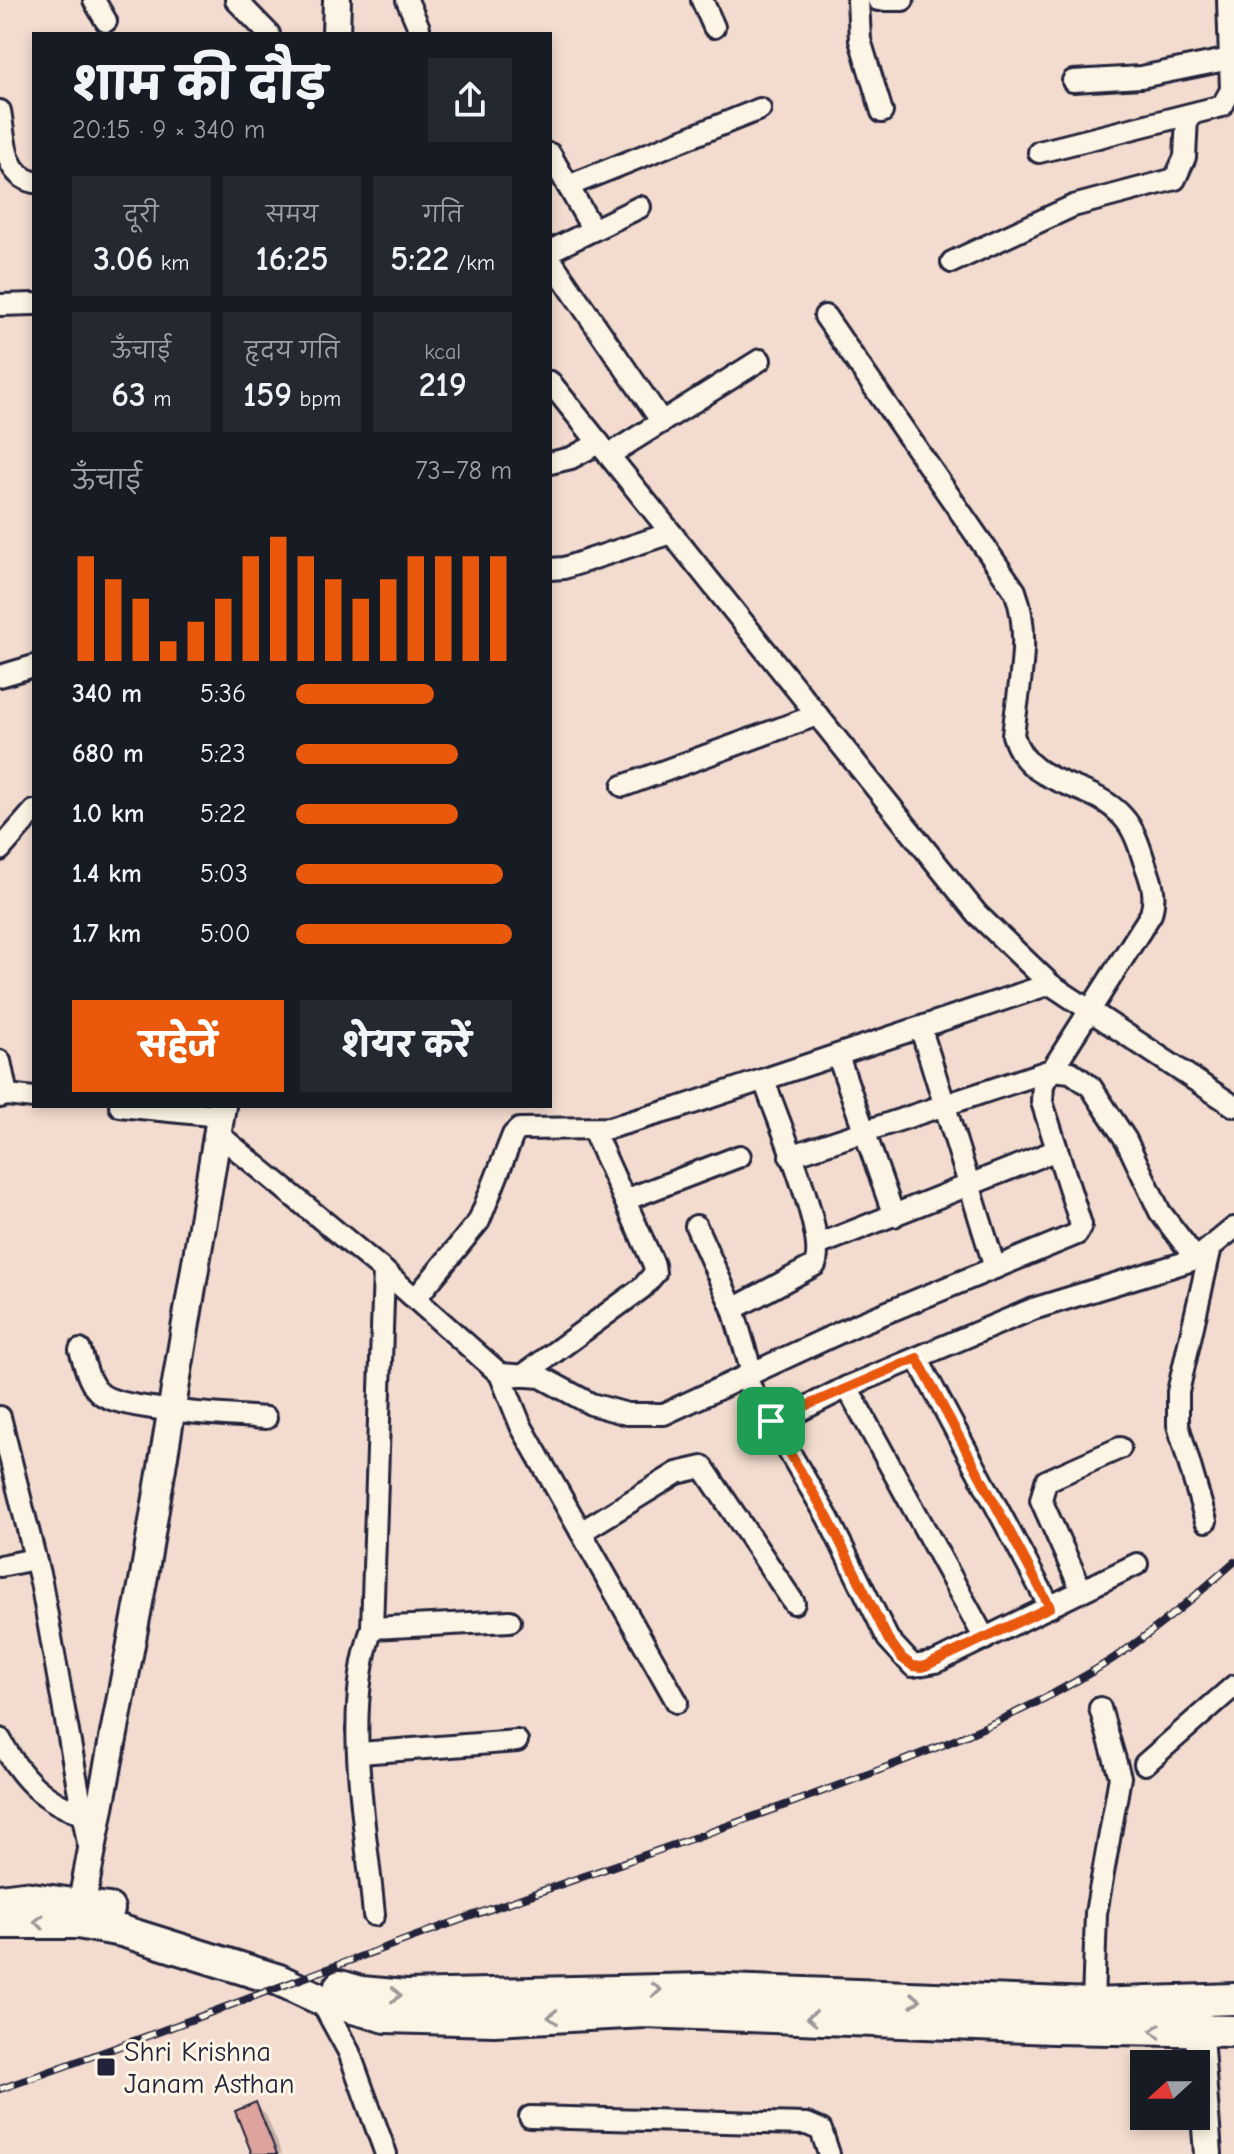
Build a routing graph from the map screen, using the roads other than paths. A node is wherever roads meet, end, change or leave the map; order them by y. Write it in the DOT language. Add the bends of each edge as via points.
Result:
graph roads {
  1 [pos="94,0"];
  2 [pos="236,0"];
  3 [pos="337,0"];
  4 [pos="407,0"];
  5 [pos="702,0"];
  6 [pos="858,0"];
  7 [pos="878,0"];
  8 [pos="903,0"];
  9 [pos="1228,0"];
  10 [pos="106,21"];
  11 [pos="714,27"];
  12 [pos="419,28"];
  13 [pos="267,32"];
  14 [pos="336,32"];
  15 [pos="1230,59"];
  16 [pos="1073,81"];
  17 [pos="760,109"];
  18 [pos="882,112"];
  19 [pos="1187,117"];
  20 [pos="1,119"];
  21 [pos="1039,152"];
  22 [pos="552,158"];
  23 [pos="32,181"];
  24 [pos="568,186"];
  25 [pos="640,207"];
  26 [pos="593,230"];
  27 [pos="552,250"];
  28 [pos="552,262"];
  29 [pos="952,262"];
  30 [pos="32,304"];
  31 [pos="0,305"];
  32 [pos="825,316"];
  33 [pos="760,360"];
  34 [pos="552,384"];
  35 [pos="662,422"];
  36 [pos="604,449"];
  37 [pos="552,463"];
  38 [pos="671,533"];
  39 [pos="552,569"];
  40 [pos="32,667"];
  41 [pos="0,676"];
  42 [pos="817,715"];
  43 [pos="623,786"];
  44 [pos="32,813"];
  45 [pos="0,850"];
  46 [pos="1050,984"];
  47 [pos="1088,1009"];
  48 [pos="921,1029"];
  49 [pos="838,1056"];
  50 [pos="0,1061"];
  51 [pos="1051,1070"];
  52 [pos="764,1080"];
  53 [pos="4,1096"];
  54 [pos="32,1098"];
  55 [pos="944,1105"];
  56 [pos="1234,1106"];
  57 [pos="135,1108"];
  58 [pos="220,1119"];
  59 [pos="593,1130"];
  60 [pos="863,1132"];
  61 [pos="1057,1150"];
  62 [pos="740,1156"];
  63 [pos="790,1156"];
  64 [pos="969,1186"];
  65 [pos="625,1200"];
  66 [pos="894,1216"];
  67 [pos="696,1226"];
  68 [pos="1234,1228"];
  69 [pos="818,1245"];
  70 [pos="1203,1255"];
  71 [pos="995,1268"];
  72 [pos="384,1271"];
  73 [pos="416,1298"];
  74 [pos="733,1309"];
  75 [pos="80,1350"];
  76 [pos="917,1358"];
  77 [pos="500,1374"];
  78 [pos="748,1375"];
  79 [pos="522,1376"];
  80 [pos="847,1387"];
  81 [pos="172,1409"];
  82 [pos="0,1417"];
  83 [pos="266,1418"];
  84 [pos="771,1421"];
  85 [pos="1120,1448"];
  86 [pos="1206,1521"];
  87 [pos="581,1532"];
  88 [pos="35,1559"];
  89 [pos="1137,1564"];
  90 [pos="0,1566"];
  91 [pos="1081,1589"];
  92 [pos="794,1603"];
  93 [pos="1050,1607"];
  94 [pos="510,1621"];
  95 [pos="372,1628"];
  96 [pos="985,1639"];
  97 [pos="1234,1686"];
  98 [pos="677,1702"];
  99 [pos="1100,1708"];
  100 [pos="0,1739"];
  101 [pos="517,1741"];
  102 [pos="360,1753"];
  103 [pos="1145,1764"];
  104 [pos="85,1815"];
  105 [pos="91,1864"];
  106 [pos="12,1898"];
  107 [pos="79,1913"];
  108 [pos="374,1915"];
  109 [pos="0,1923"];
  110 [pos="320,1999"];
  111 [pos="1234,1999"];
  112 [pos="1196,2001"];
  113 [pos="1093,2004"];
  114 [pos="1234,2031"];
  115 [pos="1199,2032"];
  116 [pos="530,2117"];
  117 [pos="386,2154"];
  118 [pos="829,2154"];
  119 [pos="1208,2154"];
  1 -- 10 [label="street"];
  2 -- 13 [label="street"];
  3 -- 14 [label="street"];
  4 -- 12 [label="street"];
  5 -- 11 [label="street"];
  6 -- 18 [label="street" via="860,40"];
  7 -- 8 [label="street"];
  9 -- 15 [label="street"];
  15 -- 16 [label="street" via="1141,77"];
  15 -- 19 [label="street" via="1228,100"];
  17 -- 24 [label="street"];
  19 -- 21 [label="street"];
  19 -- 29 [label="street" via="1185,157 1175,179 1073,206"];
  20 -- 23 [label="street" via="15,172"];
  22 -- 24 [label="street"];
  24 -- 26 [label="street"];
  25 -- 26 [label="street"];
  26 -- 27 [label="street"];
  28 -- 35 [label="street"];
  30 -- 31 [label="street"];
  32 -- 47 [label="street" via="1015,591 1023,610 1013,735 1018,750 1039,772 1104,801 1134,833 1155,901"];
  33 -- 35 [label="street"];
  34 -- 36 [label="street"];
  35 -- 36 [label="street"];
  36 -- 37 [label="street"];
  36 -- 38 [label="street"];
  38 -- 39 [label="street"];
  38 -- 42 [label="street"];
  40 -- 41 [label="street"];
  42 -- 43 [label="street"];
  42 -- 46 [label="street" via="977,914"];
  44 -- 45 [label="street"];
  46 -- 47 [label="street"];
  46 -- 48 [label="street"];
  47 -- 51 [label="street"];
  47 -- 56 [label="street"];
  48 -- 49 [label="street"];
  48 -- 55 [label="street"];
  49 -- 52 [label="street"];
  49 -- 60 [label="street"];
  50 -- 53 [label="street"];
  51 -- 55 [label="street"];
  51 -- 61 [label="street" via="1042,1102"];
  51 -- 70 [label="street" via="1071,1072 1091,1087 1126,1140 1160,1212"];
  52 -- 59 [label="street"];
  52 -- 63 [label="street"];
  53 -- 54 [label="street"];
  55 -- 60 [label="street"];
  55 -- 64 [label="street"];
  57 -- 58 [label="street"];
  58 -- 72 [label="street"];
  58 -- 81 [label="street"];
  59 -- 65 [label="street"];
  59 -- 73 [label="street" via="519,1129 479,1221"];
  60 -- 63 [label="street"];
  60 -- 66 [label="street"];
  61 -- 64 [label="street"];
  61 -- 71 [label="street" via="1081,1225 1077,1234"];
  62 -- 65 [label="street"];
  63 -- 69 [label="street"];
  64 -- 66 [label="street"];
  64 -- 71 [label="street"];
  65 -- 79 [label="street" via="654,1265 651,1280"];
  66 -- 69 [label="street"];
  67 -- 74 [label="street"];
  68 -- 70 [label="street"];
  69 -- 74 [label="street" via="815,1265"];
  70 -- 76 [label="street" via="1033,1309"];
  70 -- 86 [label="street" via="1178,1392 1178,1425"];
  71 -- 78 [label="street"];
  72 -- 73 [label="street"];
  72 -- 95 [label="street"];
  73 -- 77 [label="street"];
  74 -- 78 [label="street"];
  75 -- 81 [label="street" via="98,1392 107,1398"];
  76 -- 80 [label="street"];
  76 -- 93 [label="street"];
  77 -- 79 [label="street"];
  77 -- 87 [label="street" via="521,1426"];
  78 -- 79 [label="street" via="649,1416 591,1404 541,1377"];
  78 -- 84 [label="street"];
  80 -- 84 [label="street"];
  80 -- 96 [label="street"];
  81 -- 83 [label="street"];
  81 -- 105 [label="street"];
  82 -- 88 [label="street"];
  84 -- 96 [label="street" via="902,1658 923,1667"];
  85 -- 91 [label="street" via="1046,1481 1041,1490"];
  87 -- 92 [label="street" via="677,1473 703,1467"];
  87 -- 98 [label="street"];
  88 -- 90 [label="street"];
  88 -- 104 [label="street"];
  89 -- 91 [label="street"];
  91 -- 93 [label="street"];
  93 -- 96 [label="street"];
  94 -- 95 [label="street"];
  95 -- 102 [label="street" via="362,1657"];
  97 -- 103 [label="street"];
  99 -- 113 [label="street" via="1120,1777 1096,1913"];
  100 -- 104 [label="street" via="40,1794 58,1807"];
  101 -- 102 [label="street"];
  102 -- 108 [label="street"];
  104 -- 105 [label="street"];
  105 -- 107 [label="street"];
  106 -- 107 [label="main road"];
  107 -- 109 [label="main road, one-way"];
  107 -- 110 [label="main road" via="279,1980"];
  107 -- 113 [label="main road, one-way" via="172,1926 361,1992 492,1997 703,1989"];
  115 -- 110 [label="main road, one-way" via="645,2012 494,2020 386,2017"];
  110 -- 117 [label="street" via="349,2052"];
  111 -- 112 [label="main road"];
  112 -- 113 [label="main road"];
  112 -- 115 [label="street"];
  114 -- 115 [label="main road"];
  115 -- 119 [label="street"];
  116 -- 118 [label="street" via="807,2124 821,2130"];
}
